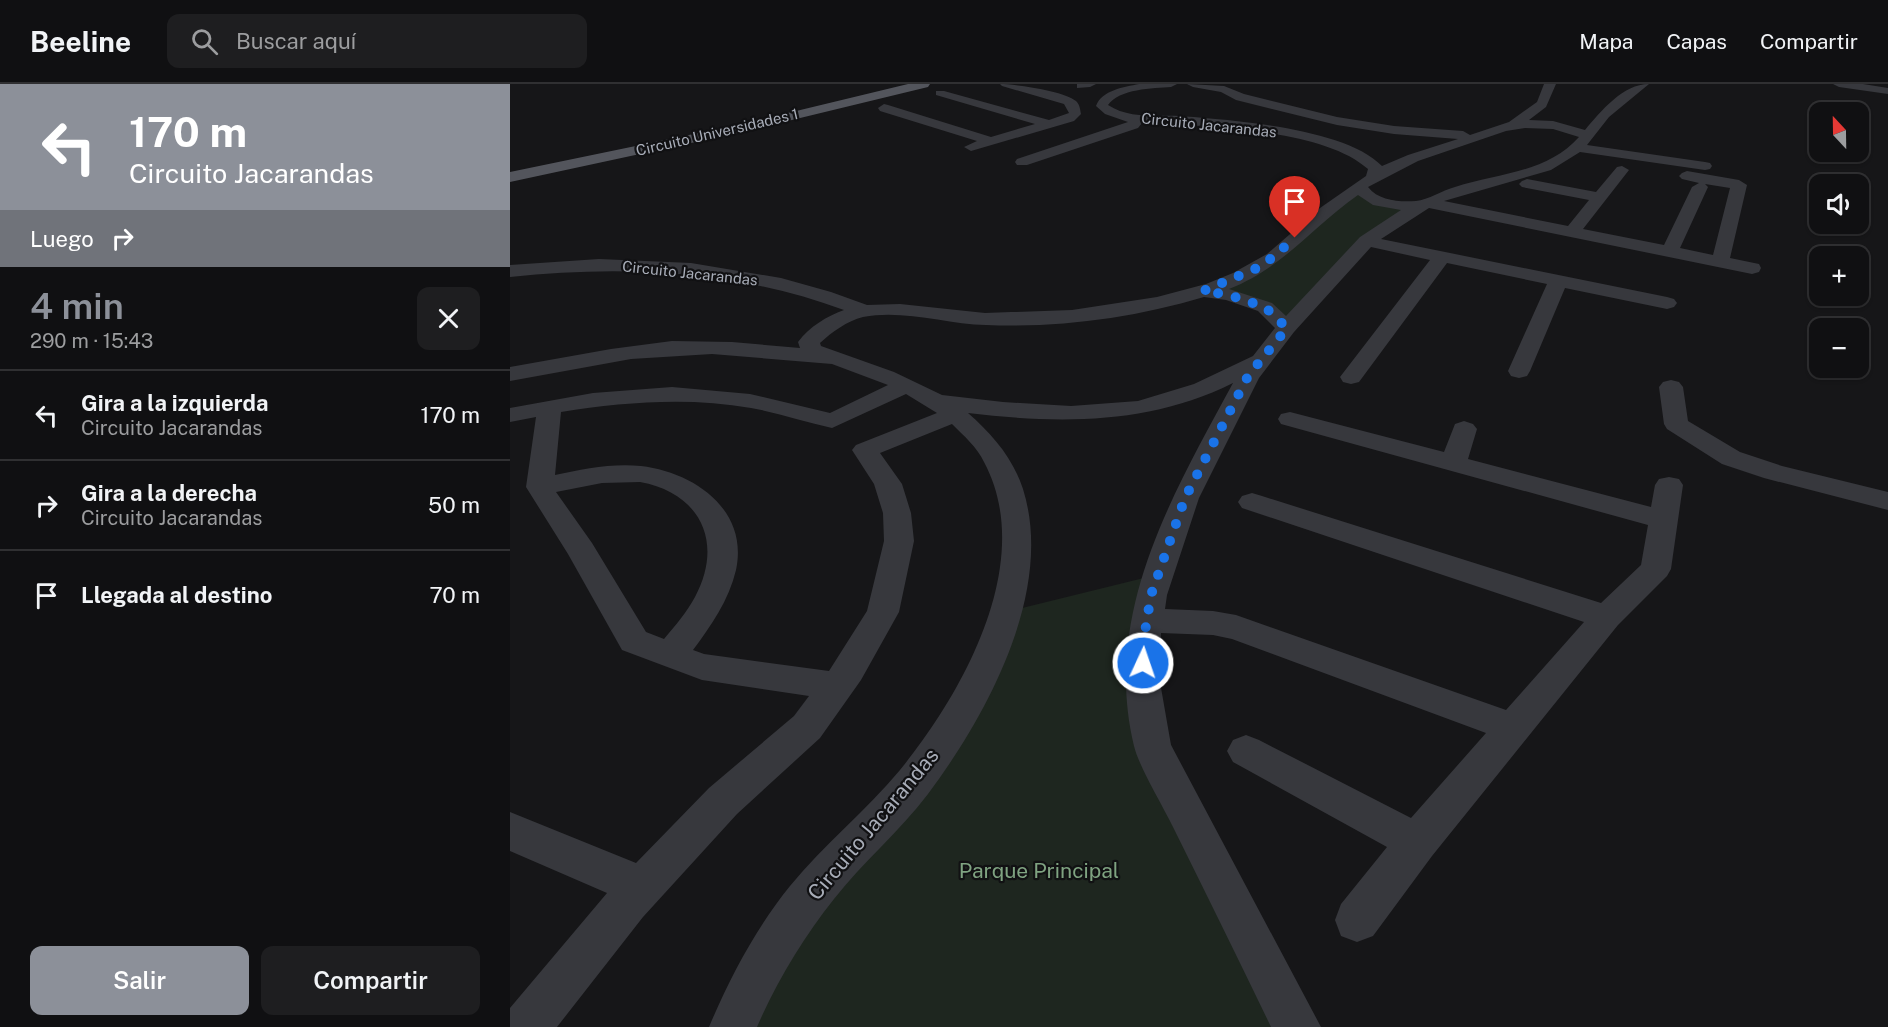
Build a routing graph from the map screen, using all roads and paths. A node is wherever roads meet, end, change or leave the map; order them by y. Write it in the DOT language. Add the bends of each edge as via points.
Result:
graph roads {
  1 [pos="867,84"];
  2 [pos="924,84"];
  3 [pos="1171,84"];
  4 [pos="1193,84"];
  5 [pos="1550,84"];
  6 [pos="1643,84"];
  7 [pos="1839,84"];
  8 [pos="1002,85"];
  9 [pos="1855,86"];
  10 [pos="1888,91"];
  11 [pos="831,92"];
  12 [pos="975,92"];
  13 [pos="940,93"];
  14 [pos="955,97"];
  15 [pos="785,102"];
  16 [pos="1088,106"];
  17 [pos="884,108"];
  18 [pos="1136,122"];
  19 [pos="1049,124"];
  20 [pos="742,128"];
  21 [pos="1504,129"];
  22 [pos="1167,133"];
  23 [pos="624,138"];
  24 [pos="991,141"];
  25 [pos="1088,141"];
  26 [pos="1583,142"];
  27 [pos="971,147"];
  28 [pos="1114,147"];
  29 [pos="1022,162"];
  30 [pos="510,163"];
  31 [pos="1705,166"];
  32 [pos="1622,170"];
  33 [pos="1687,176"];
  34 [pos="510,177"];
  35 [pos="1527,184"];
  36 [pos="1360,187"];
  37 [pos="1700,188"];
  38 [pos="1599,197"];
  39 [pos="1425,204"];
  40 [pos="1572,232"];
  41 [pos="1360,247"];
  42 [pos="1669,252"];
  43 [pos="1720,262"];
  44 [pos="1437,264"];
  45 [pos="1752,268"];
  46 [pos="510,271"];
  47 [pos="1558,281"];
  48 [pos="1203,291"];
  49 [pos="1666,303"];
  50 [pos="866,311"];
  51 [pos="1287,328"];
  52 [pos="834,358"];
  53 [pos="1262,360"];
  54 [pos="1519,371"];
  55 [pos="510,374"];
  56 [pos="1351,377"];
  57 [pos="1671,387"];
  58 [pos="930,400"];
  59 [pos="550,406"];
  60 [pos="510,415"];
  61 [pos="1290,419"];
  62 [pos="832,420"];
  63 [pos="1464,429"];
  64 [pos="865,450"];
  65 [pos="1454,463"];
  66 [pos="1669,485"];
  67 [pos="540,487"];
  68 [pos="1888,501"];
  69 [pos="1252,502"];
  70 [pos="1664,520"];
  71 [pos="1607,617"];
  72 [pos="1146,620"];
  73 [pos="670,655"];
  74 [pos="837,686"];
  75 [pos="1514,728"];
  76 [pos="1246,752"];
  77 [pos="510,831"];
  78 [pos="1417,842"];
  79 [pos="642,888"];
  80 [pos="1357,920"];
  81 [pos="526,1027"];
  82 [pos="733,1027"];
  83 [pos="1297,1027"];
  1 -- 11 [label="main road, Circuito Universidades 1"];
  2 -- 20 [label="main road, Circuito Universidades 1"];
  3 -- 16 [label="street, Circuito Jacarandas" via="1131,90"];
  4 -- 21 [label="street, Circuito Jacarandas" via="1214,86 1240,97 1355,124 1446,134"];
  5 -- 21 [label="street" via="1542,104"];
  6 -- 26 [label="street" via="1605,114"];
  7 -- 9 [label="street"];
  8 -- 16 [label="street"];
  9 -- 10 [label="street"];
  11 -- 15 [label="main road, Circuito Universidades 1"];
  11 -- 20 [label="main road" via="888,86"];
  12 -- 14 [label="street"];
  13 -- 14 [label="street"];
  14 -- 19 [label="street"];
  16 -- 18 [label="street, Circuito Jacarandas"];
  16 -- 19 [label="street" via="1070,118"];
  17 -- 24 [label="street"];
  18 -- 22 [label="street"];
  18 -- 25 [label="street"];
  18 -- 36 [label="street, Circuito Jacarandas" via="1241,126 1314,139 1367,158 1376,168"];
  19 -- 24 [label="street"];
  20 -- 34 [label="main road, Circuito Universidades 1"];
  21 -- 26 [label="street" via="1541,125 1564,128"];
  21 -- 36 [label="street" via="1426,153"];
  23 -- 30 [label="main road, Circuito Universidades 1"];
  24 -- 27 [label="street"];
  25 -- 28 [label="street"];
  25 -- 29 [label="street"];
  26 -- 31 [label="street"];
  26 -- 39 [label="street" via="1565,159"];
  32 -- 38 [label="street"];
  33 -- 43 [label="street" via="1739,185"];
  35 -- 38 [label="street"];
  36 -- 39 [label="street, Circuito Jacarandas" via="1365,195 1392,205"];
  36 -- 48 [label="street, Circuito Jacarandas" via="1309,224 1262,266"];
  37 -- 42 [label="street"];
  38 -- 40 [label="street"];
  39 -- 40 [label="street, Circuito Jacarandas"];
  39 -- 41 [label="street"];
  40 -- 42 [label="street, Circuito Jacarandas"];
  41 -- 44 [label="street"];
  41 -- 51 [label="street"];
  42 -- 43 [label="street, Circuito Jacarandas"];
  43 -- 45 [label="street, Circuito Jacarandas"];
  44 -- 47 [label="street"];
  44 -- 56 [label="street"];
  46 -- 50 [label="street, Circuito Jacarandas" via="606,264 695,270 802,288"];
  47 -- 49 [label="street"];
  47 -- 54 [label="street"];
  48 -- 50 [label="street, Circuito Jacarandas" via="1126,310 1078,316 987,319"];
  48 -- 51 [label="street, Circuito Jacarandas" via="1265,307"];
  50 -- 52 [label="street, Circuito Jacarandas" via="836,320 809,342 811,350"];
  51 -- 53 [label="street"];
  52 -- 55 [label="street, Circuito Jacarandas" via="707,347 673,348"];
  52 -- 58 [label="street, Circuito Jacarandas" via="890,377"];
  53 -- 58 [label="street, Circuito Jacarandas" via="1201,390 1159,403 1115,410 1058,414"];
  53 -- 72 [label="street" via="1248,376 1185,498"];
  57 -- 68 [label="street" via="1676,424 1731,458"];
  58 -- 62 [label="street"];
  58 -- 64 [label="street"];
  58 -- 82 [label="street, Circuito Jacarandas" via="986,445 1013,500 1018,534 1006,612 986,669 958,717 922,771 833,869 788,928"];
  59 -- 60 [label="street"];
  59 -- 62 [label="street" via="596,398 694,393 792,408"];
  59 -- 67 [label="street"];
  61 -- 65 [label="street"];
  62 -- 64 [label="street"];
  63 -- 65 [label="street"];
  64 -- 74 [label="street" via="888,484 897,513 899,542 883,612"];
  65 -- 70 [label="street"];
  66 -- 70 [label="street"];
  67 -- 73 [label="street" via="634,641"];
  67 -- 73 [label="street" via="595,475 641,474 676,482 701,498 719,524 723,558 715,589"];
  69 -- 71 [label="street"];
  70 -- 71 [label="street" via="1656,569"];
  71 -- 75 [label="street"];
  72 -- 75 [label="street" via="1236,627"];
  72 -- 83 [label="street" via="1143,682 1153,747"];
  73 -- 74 [label="street" via="702,668"];
  74 -- 79 [label="street" via="807,727 723,801"];
  75 -- 78 [label="street"];
  76 -- 78 [label="street"];
  77 -- 79 [label="street"];
  78 -- 80 [label="street"];
  79 -- 81 [label="street"];
}
